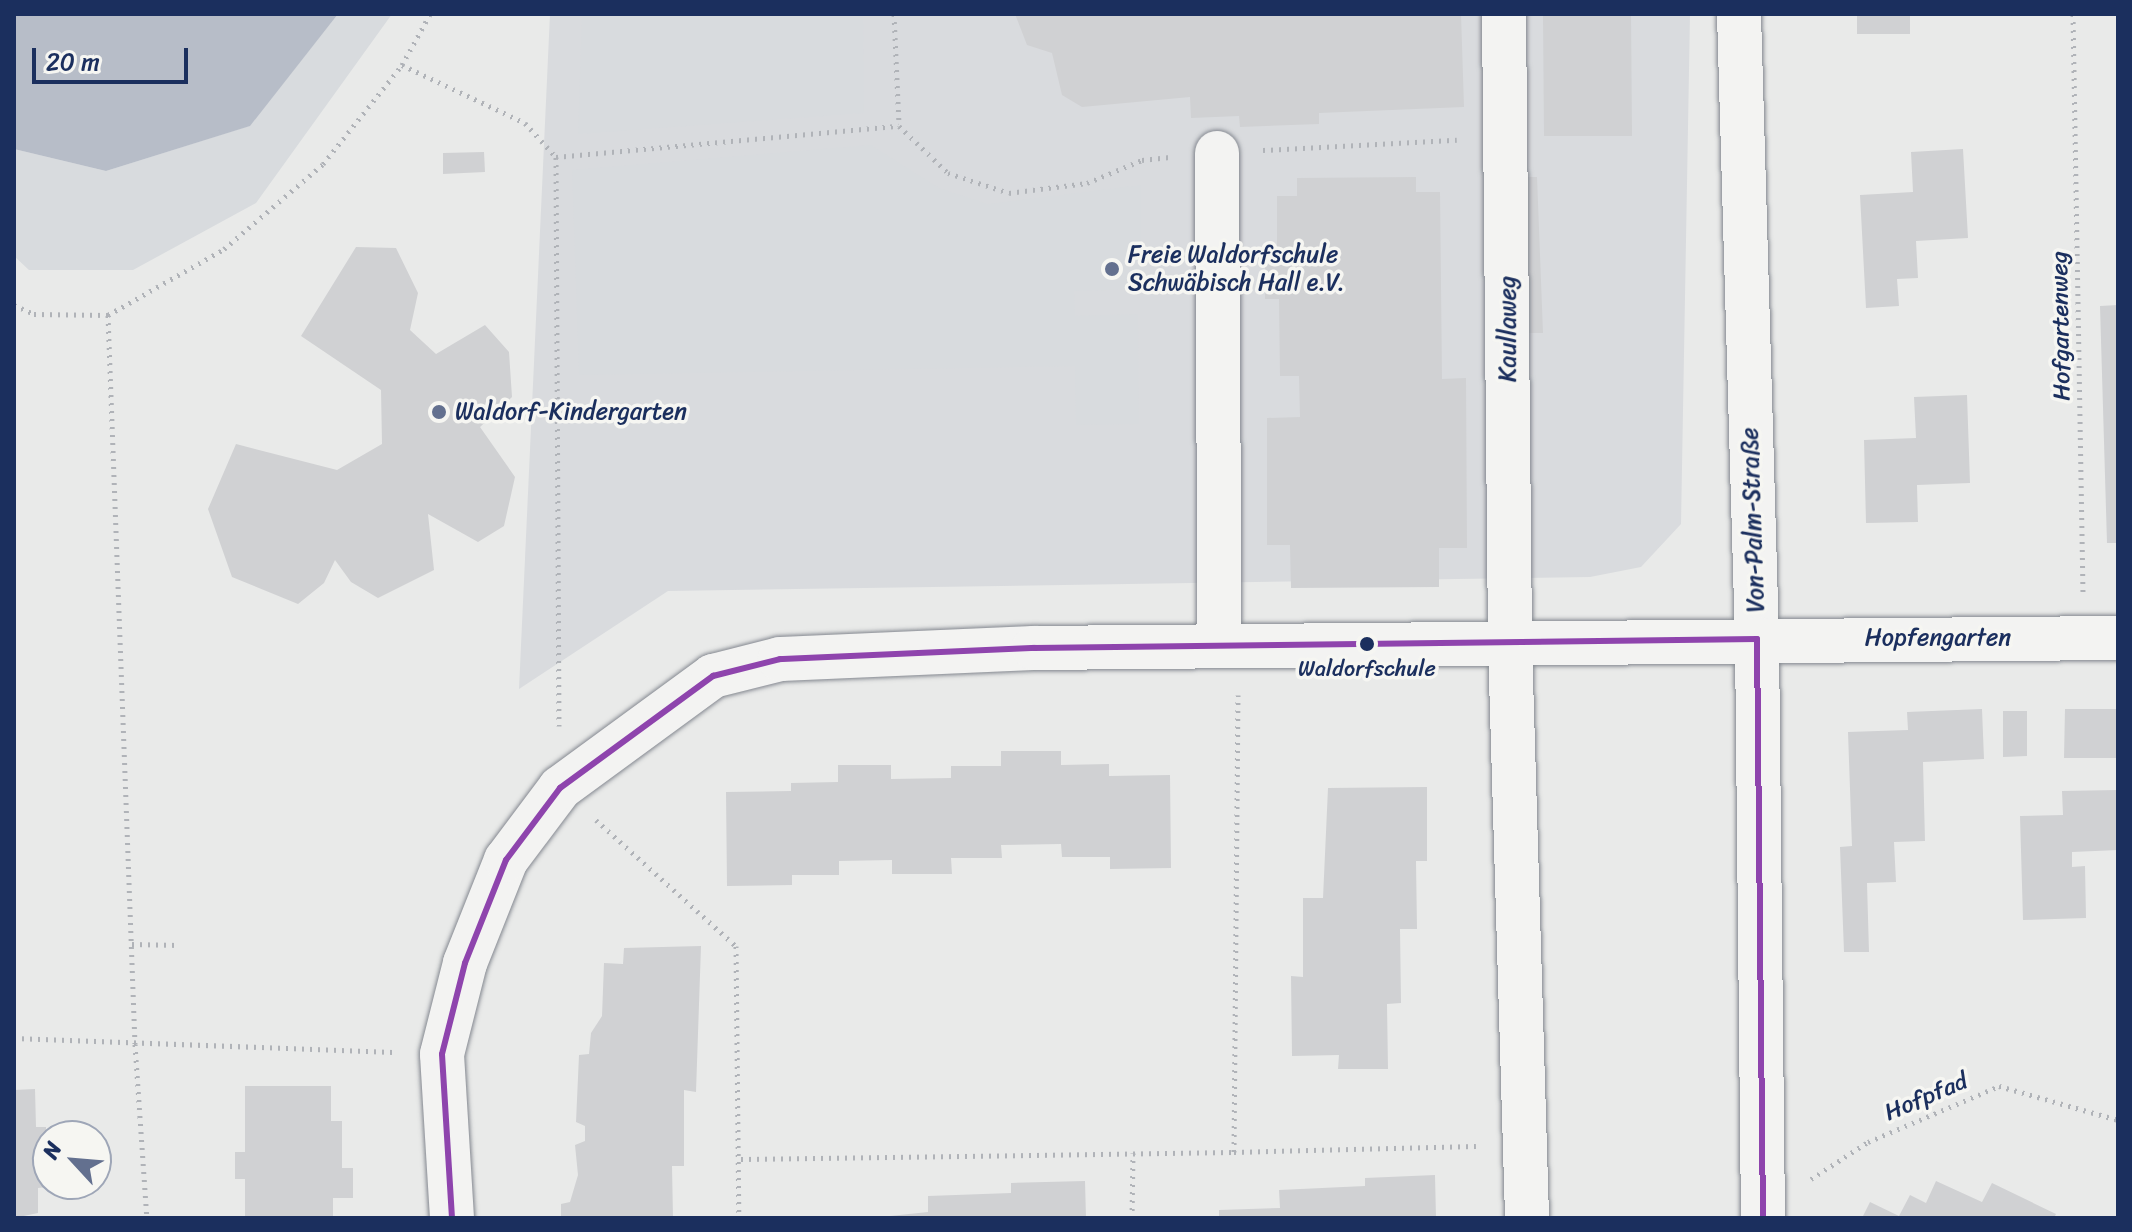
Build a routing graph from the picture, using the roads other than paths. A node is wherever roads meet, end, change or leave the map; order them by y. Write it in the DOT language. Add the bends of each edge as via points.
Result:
graph roads {
  1 [pos="1504,14"];
  2 [pos="1739,14"];
  3 [pos="1217,153"];
  4 [pos="2101,638"];
  5 [pos="1757,639"];
  6 [pos="1510,644"];
  7 [pos="1229,646"];
  8 [pos="1764,1214"];
  9 [pos="452,1218"];
  10 [pos="1527,1218"];
  1 -- 6 [label="street, Kaullaweg"];
  2 -- 5 [label="street, Von-Palm-Straße"];
  3 -- 7 [label="street"];
  4 -- 5 [label="street, Hopfengarten"];
  5 -- 6 [label="street, Hopfengarten"];
  5 -- 8 [label="street, Von-Palm-Straße"];
  6 -- 7 [label="street, Hopfengarten"];
  6 -- 10 [label="street"];
  7 -- 9 [label="street, Hopfengarten" via="780,659 713,676 560,788 506,860 465,963 442,1054"];
}
